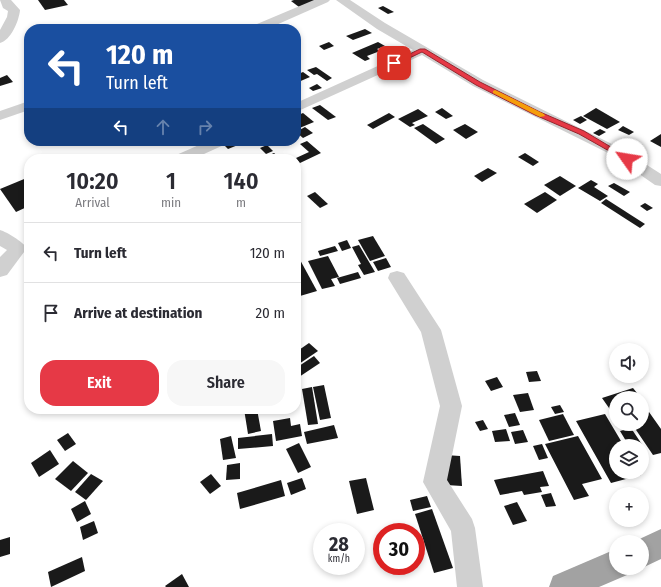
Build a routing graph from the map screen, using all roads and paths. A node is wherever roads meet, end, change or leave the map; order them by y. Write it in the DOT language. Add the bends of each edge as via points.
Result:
graph roads {
  1 [pos="5,0"];
  2 [pos="324,0"];
  3 [pos="342,0"];
  4 [pos="268,24"];
  5 [pos="0,38"];
  6 [pos="423,50"];
  7 [pos="301,106"];
  8 [pos="24,107"];
  9 [pos="0,116"];
  10 [pos="210,146"];
  11 [pos="191,154"];
  12 [pos="661,181"];
  13 [pos="0,236"];
  14 [pos="24,244"];
  15 [pos="0,270"];
  16 [pos="397,278"];
  17 [pos="661,544"];
  18 [pos="649,550"];
  19 [pos="609,567"];
  20 [pos="470,587"];
  21 [pos="564,587"];
  1 -- 5 [label="street" via="14,10 14,18 6,33"];
  2 -- 4 [label="street"];
  3 -- 6 [label="street"];
  6 -- 7 [label="street"];
  6 -- 12 [label="street" via="478,83 538,114 581,132"];
  8 -- 9 [label="street"];
  10 -- 11 [label="street"];
  13 -- 14 [label="street" via="5,241"];
  14 -- 15 [label="street"];
  16 -- 20 [label="street" via="431,330 451,406 435,482 463,528"];
  17 -- 18 [label="highway"];
  19 -- 21 [label="highway"];
}
